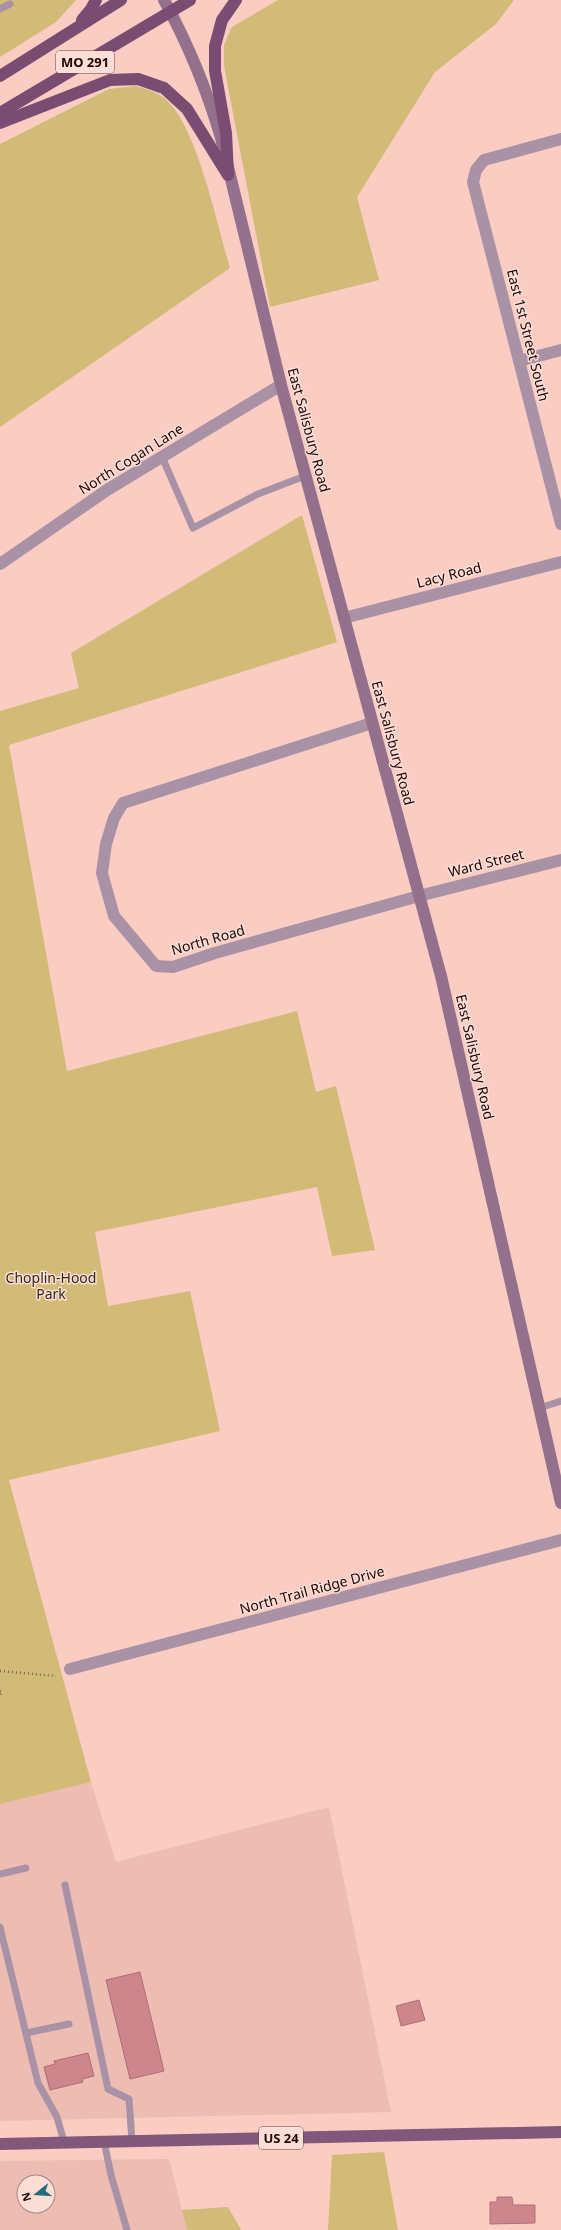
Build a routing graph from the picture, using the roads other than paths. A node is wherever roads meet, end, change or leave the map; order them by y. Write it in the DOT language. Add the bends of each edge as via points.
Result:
graph roads {
  1 [pos="96,0"];
  2 [pos="121,0"];
  3 [pos="164,0"];
  4 [pos="190,0"];
  5 [pos="236,0"];
  6 [pos="10,4"];
  7 [pos="0,9"];
  8 [pos="170,11"];
  9 [pos="56,41"];
  10 [pos="0,76"];
  11 [pos="0,113"];
  12 [pos="0,123"];
  13 [pos="561,139"];
  14 [pos="228,176"];
  15 [pos="561,350"];
  16 [pos="519,361"];
  17 [pos="281,385"];
  18 [pos="162,457"];
  19 [pos="305,476"];
  20 [pos="561,524"];
  21 [pos="561,562"];
  22 [pos="0,564"];
  23 [pos="344,618"];
  24 [pos="372,723"];
  25 [pos="561,860"];
  26 [pos="419,896"];
  27 [pos="561,1401"];
  28 [pos="539,1408"];
  29 [pos="561,1503"];
  30 [pos="561,1540"];
  31 [pos="70,1669"];
  32 [pos="26,1868"];
  33 [pos="0,1874"];
  34 [pos="65,1885"];
  35 [pos="0,1927"];
  36 [pos="70,2024"];
  37 [pos="26,2033"];
  38 [pos="561,2132"];
  39 [pos="104,2141"];
  40 [pos="132,2141"];
  41 [pos="64,2142"];
  42 [pos="0,2144"];
  43 [pos="127,2230"];
  1 -- 9 [label="highway" via="77,25"];
  2 -- 9 [label="highway, MO 291"];
  3 -- 8 [label="main road, East Salisbury Road"];
  4 -- 8 [label="highway, MO 291"];
  5 -- 14 [label="highway" via="222,20 215,46 215,71 226,133"];
  6 -- 7 [label="lane"];
  8 -- 11 [label="highway, MO 291"];
  8 -- 14 [label="main road, East Salisbury Road" via="211,105"];
  9 -- 10 [label="highway, MO 291"];
  12 -- 14 [label="highway" via="110,80 138,79 164,88 181,103"];
  13 -- 16 [label="street, East 1st Street South" via="484,160 476,170 473,182"];
  14 -- 17 [label="main road, East Salisbury Road"];
  15 -- 16 [label="street"];
  16 -- 20 [label="street, East 1st Street South"];
  17 -- 18 [label="street, North Cogan Lane"];
  17 -- 19 [label="main road, East Salisbury Road"];
  18 -- 19 [label="lane" via="192,528 258,494"];
  18 -- 22 [label="street, North Cogan Lane" via="107,490"];
  19 -- 23 [label="main road, East Salisbury Road"];
  21 -- 23 [label="street, Lacy Road"];
  23 -- 24 [label="main road, East Salisbury Road"];
  24 -- 26 [label="main road, East Salisbury Road"];
  24 -- 26 [label="street, North Road" via="123,803 114,818 102,873 114,916 156,966 173,967"];
  25 -- 26 [label="street, Ward Street"];
  26 -- 28 [label="main road, East Salisbury Road" via="441,976"];
  27 -- 28 [label="lane"];
  28 -- 29 [label="main road, East Salisbury Road"];
  30 -- 31 [label="street, North Trail Ridge Drive"];
  32 -- 33 [label="lane"];
  34 -- 40 [label="lane" via="108,2089 129,2098"];
  35 -- 37 [label="lane"];
  36 -- 37 [label="lane"];
  37 -- 41 [label="lane" via="38,2083 57,2117"];
  38 -- 40 [label="main road, US 24"];
  39 -- 40 [label="main road, US 24"];
  39 -- 41 [label="main road, US 24"];
  39 -- 43 [label="lane"];
  41 -- 42 [label="main road, US 24"];
}
